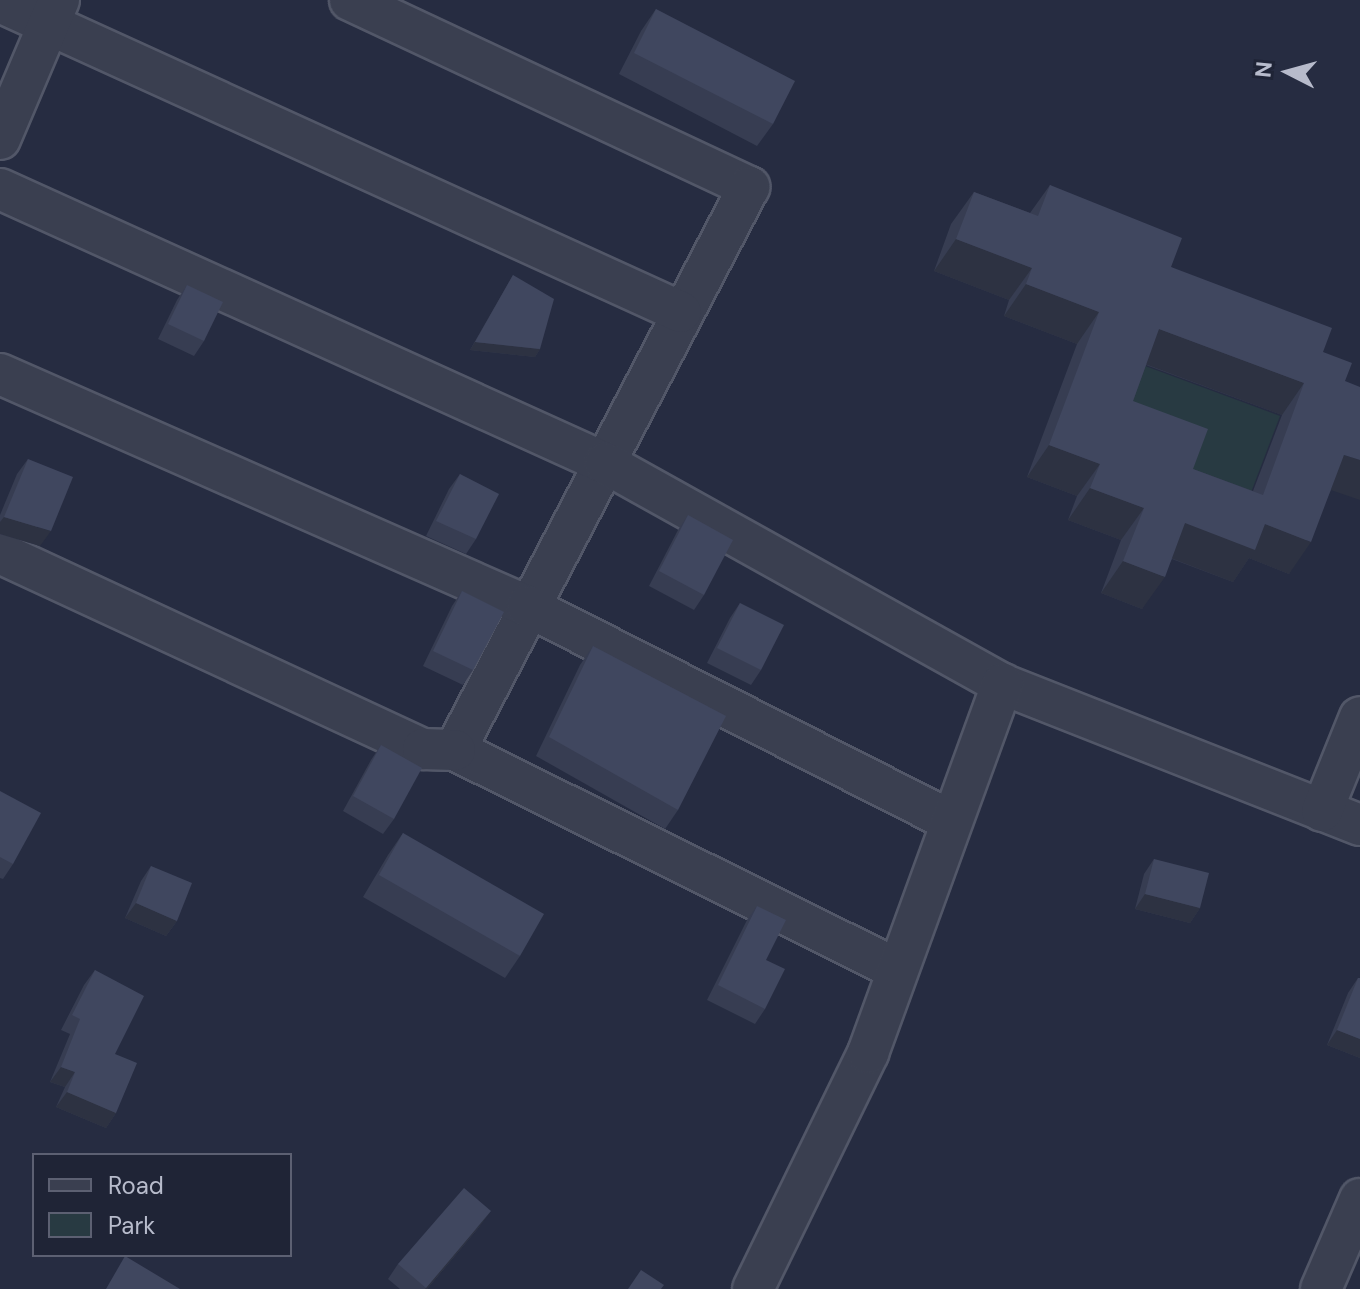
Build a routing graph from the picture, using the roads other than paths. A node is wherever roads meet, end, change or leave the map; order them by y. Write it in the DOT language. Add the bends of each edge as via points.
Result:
graph roads {
  1 [pos="350,0"];
  2 [pos="0,2"];
  3 [pos="54,12"];
  4 [pos="0,139"];
  5 [pos="0,189"];
  6 [pos="681,312"];
  7 [pos="0,374"];
  8 [pos="605,463"];
  9 [pos="0,553"];
  10 [pos="527,606"];
  11 [pos="1002,684"];
  12 [pos="1360,717"];
  13 [pos="455,750"];
  14 [pos="1322,811"];
  15 [pos="950,821"];
  16 [pos="1360,825"];
  17 [pos="896,969"];
  18 [pos="1360,1199"];
  19 [pos="753,1289"];
  20 [pos="1321,1289"];
  1 -- 6 [label="street" via="749,187"];
  2 -- 3 [label="street"];
  3 -- 4 [label="street"];
  3 -- 6 [label="street" via="448,212"];
  5 -- 8 [label="street"];
  6 -- 8 [label="street"];
  7 -- 10 [label="street"];
  8 -- 10 [label="street"];
  8 -- 11 [label="street"];
  9 -- 13 [label="street" via="423,749"];
  10 -- 13 [label="street"];
  10 -- 15 [label="street"];
  11 -- 14 [label="street"];
  11 -- 15 [label="street"];
  12 -- 14 [label="street"];
  13 -- 17 [label="street"];
  14 -- 16 [label="street"];
  15 -- 17 [label="street"];
  17 -- 19 [label="street" via="868,1053"];
  18 -- 20 [label="street"];
}
